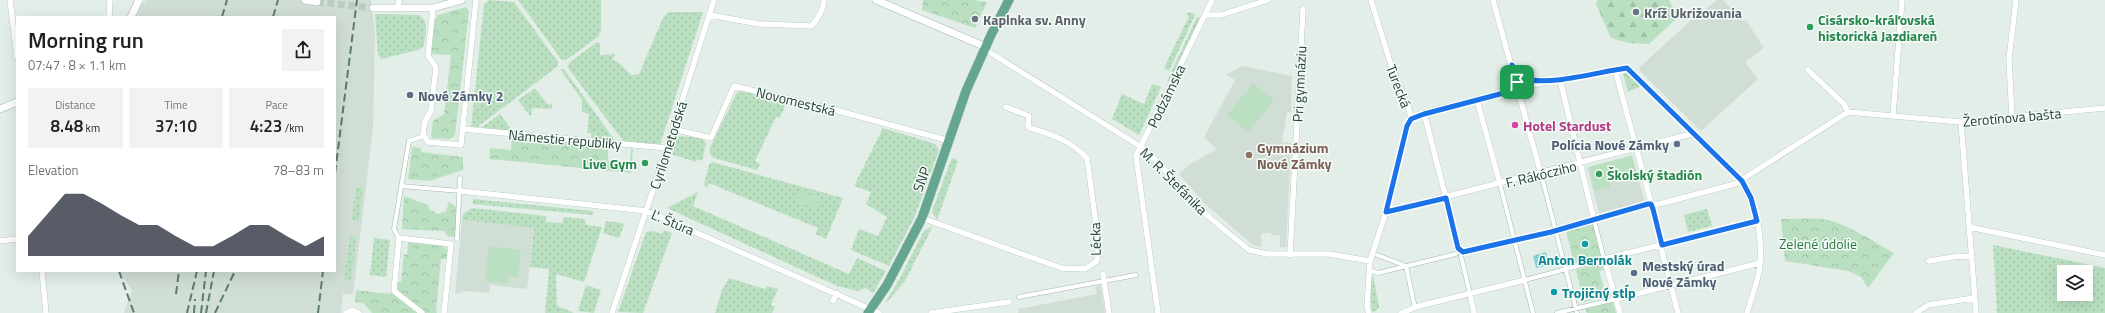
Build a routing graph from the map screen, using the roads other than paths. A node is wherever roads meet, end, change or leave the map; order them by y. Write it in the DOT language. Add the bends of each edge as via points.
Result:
graph roads {
  1 [pos="10,0"];
  2 [pos="110,0"];
  3 [pos="139,0"];
  4 [pos="305,0"];
  5 [pos="399,0"];
  6 [pos="462,0"];
  7 [pos="476,0"];
  8 [pos="714,0"];
  9 [pos="824,0"];
  10 [pos="876,0"];
  11 [pos="1009,0"];
  12 [pos="1212,0"];
  13 [pos="1268,0"];
  14 [pos="1370,0"];
  15 [pos="1494,0"];
  16 [pos="1902,0"];
  17 [pos="2016,0"];
  18 [pos="317,2"];
  19 [pos="373,8"];
  20 [pos="398,8"];
  21 [pos="434,8"];
  22 [pos="1303,9"];
  23 [pos="710,15"];
  24 [pos="1205,15"];
  25 [pos="109,16"];
  26 [pos="131,16"];
  27 [pos="16,49"];
  28 [pos="988,50"];
  29 [pos="1512,65"];
  30 [pos="1615,69"];
  31 [pos="1808,70"];
  32 [pos="1553,80"];
  33 [pos="1560,80"];
  34 [pos="1519,89"];
  35 [pos="1497,94"];
  36 [pos="1478,100"];
  37 [pos="16,102"];
  38 [pos="1006,107"];
  39 [pos="2105,108"];
  40 [pos="0,109"];
  41 [pos="1848,112"];
  42 [pos="1424,114"];
  43 [pos="1893,115"];
  44 [pos="2012,117"];
  45 [pos="1411,119"];
  46 [pos="1961,122"];
  47 [pos="464,129"];
  48 [pos="673,129"];
  49 [pos="1695,133"];
  50 [pos="424,136"];
  51 [pos="950,141"];
  52 [pos="1141,146"];
  53 [pos="667,148"];
  54 [pos="1636,148"];
  55 [pos="1581,163"];
  56 [pos="1541,174"];
  57 [pos="460,178"];
  58 [pos="1742,181"];
  59 [pos="1500,184"];
  60 [pos="401,186"];
  61 [pos="460,191"];
  62 [pos="1446,198"];
  63 [pos="1651,204"];
  64 [pos="646,211"];
  65 [pos="1386,212"];
  66 [pos="922,218"];
  67 [pos="1594,220"];
  68 [pos="1757,221"];
  69 [pos="1969,227"];
  70 [pos="1556,230"];
  71 [pos="399,238"];
  72 [pos="16,239"];
  73 [pos="457,239"];
  74 [pos="0,241"];
  75 [pos="1515,241"];
  76 [pos="1662,245"];
  77 [pos="1458,248"];
  78 [pos="1290,254"];
  79 [pos="1456,254"];
  80 [pos="1462,254"];
  81 [pos="1377,255"];
  82 [pos="2105,255"];
  83 [pos="1972,256"];
  84 [pos="1604,259"];
  85 [pos="1370,261"];
  86 [pos="1929,261"];
  87 [pos="1760,263"];
  88 [pos="1406,266"];
  89 [pos="1565,269"];
  90 [pos="1372,271"];
  91 [pos="42,272"];
  92 [pos="1136,275"];
  93 [pos="1103,277"];
  94 [pos="1525,280"];
  95 [pos="810,282"];
  96 [pos="1671,286"];
  97 [pos="806,289"];
  98 [pos="837,293"];
  99 [pos="1470,294"];
  100 [pos="1019,297"];
  101 [pos="1974,298"];
  102 [pos="1616,299"];
  103 [pos="833,301"];
  104 [pos="1009,302"];
  105 [pos="978,306"];
  106 [pos="1417,307"];
  107 [pos="1576,311"];
  108 [pos="873,312"];
  109 [pos="940,312"];
  110 [pos="46,313"];
  111 [pos="346,313"];
  112 [pos="359,313"];
  113 [pos="422,313"];
  114 [pos="444,313"];
  115 [pos="612,313"];
  116 [pos="931,313"];
  117 [pos="978,313"];
  118 [pos="1109,313"];
  119 [pos="1158,313"];
  120 [pos="1369,313"];
  121 [pos="1401,313"];
  122 [pos="1420,313"];
  123 [pos="1474,313"];
  124 [pos="1533,313"];
  125 [pos="1557,313"];
  126 [pos="1620,313"];
  127 [pos="1678,313"];
  128 [pos="1747,313"];
  129 [pos="1916,313"];
  130 [pos="1976,313"];
  1 -- 27 [label="street"];
  2 -- 25 [label="street"];
  3 -- 26 [label="street"];
  4 -- 18 [label="street"];
  5 -- 20 [label="street"];
  6 -- 21 [label="street"];
  7 -- 47 [label="street"];
  8 -- 23 [label="street, Cyrilometodská"];
  9 -- 23 [label="street" via="814,24 810,26 759,24"];
  10 -- 28 [label="street, M. R. Štefánika"];
  11 -- 28 [label="main road, SNP"];
  12 -- 24 [label="street, Podzámska"];
  13 -- 24 [label="street" via="1224,15"];
  14 -- 45 [label="street, Turecká"];
  15 -- 29 [label="street"];
  16 -- 43 [label="street"];
  17 -- 44 [label="street" via="2009,59"];
  19 -- 20 [label="street"];
  20 -- 21 [label="street"];
  21 -- 50 [label="street" via="428,56 436,67 431,111 425,121"];
  22 -- 78 [label="street, Pri gymnáziu"];
  23 -- 48 [label="street, Cyrilometodská"];
  24 -- 52 [label="street, Podzámska"];
  28 -- 51 [label="main road, SNP" via="966,91"];
  28 -- 52 [label="street, M. R. Štefánika"];
  29 -- 32 [label="street" via="1527,79"];
  29 -- 34 [label="street"];
  29 -- 35 [label="street" via="1509,82"];
  30 -- 33 [label="street"];
  30 -- 49 [label="street" via="1627,68"];
  30 -- 54 [label="street"];
  31 -- 41 [label="street" via="1844,104"];
  32 -- 33 [label="street"];
  32 -- 34 [label="street"];
  33 -- 55 [label="street"];
  34 -- 35 [label="street"];
  34 -- 56 [label="street"];
  35 -- 36 [label="street"];
  36 -- 42 [label="street"];
  36 -- 59 [label="street"];
  37 -- 40 [label="street"];
  38 -- 66 [label="street, Lécka" via="1028,116 1030,128 1057,136 1087,158 1098,239 1097,261 1085,269 1061,268"];
  39 -- 44 [label="street, Žerotínova bašta"];
  41 -- 43 [label="street, Žerotínova bašta"];
  41 -- 58 [label="street"];
  42 -- 45 [label="street"];
  42 -- 62 [label="street"];
  43 -- 46 [label="street, Žerotínova bašta"];
  44 -- 46 [label="street, Žerotínova bašta"];
  45 -- 65 [label="street, Turecká" via="1407,126"];
  46 -- 69 [label="street"];
  47 -- 50 [label="street" via="461,146 428,142"];
  47 -- 53 [label="street, Námestie republiky"];
  48 -- 51 [label="street, Novomestská" via="710,138 734,86"];
  48 -- 53 [label="street, Cyrilometodská"];
  49 -- 54 [label="street, F. Rákócziho"];
  49 -- 58 [label="street"];
  50 -- 60 [label="street" via="409,141"];
  51 -- 66 [label="main road, SNP"];
  52 -- 78 [label="street, M. R. Štefánika" via="1209,217 1245,248 1261,254"];
  52 -- 119 [label="street, Podzámska" via="1136,156 1136,164"];
  53 -- 64 [label="street, Cyrilometodská"];
  54 -- 55 [label="street, F. Rákócziho"];
  54 -- 63 [label="street"];
  55 -- 56 [label="street, F. Rákócziho"];
  55 -- 67 [label="street"];
  56 -- 59 [label="street, F. Rákócziho"];
  56 -- 70 [label="street"];
  57 -- 61 [label="street"];
  58 -- 63 [label="street"];
  58 -- 68 [label="street" via="1751,198"];
  59 -- 62 [label="street, F. Rákócziho"];
  59 -- 75 [label="street"];
  60 -- 61 [label="street"];
  60 -- 71 [label="street" via="394,229"];
  61 -- 64 [label="street, Ľ. Štúra"];
  61 -- 73 [label="street"];
  62 -- 65 [label="street, F. Rákócziho"];
  62 -- 77 [label="street"];
  63 -- 67 [label="street"];
  63 -- 76 [label="street"];
  64 -- 95 [label="street, Ľ. Štúra"];
  64 -- 115 [label="street, Cyrilometodská"];
  65 -- 85 [label="street, Turecká"];
  66 -- 108 [label="main road, SNP"];
  67 -- 70 [label="street"];
  67 -- 84 [label="street"];
  68 -- 76 [label="street"];
  68 -- 87 [label="street"];
  69 -- 82 [label="street"];
  69 -- 83 [label="street"];
  70 -- 75 [label="street"];
  70 -- 89 [label="street"];
  71 -- 113 [label="street" via="394,291"];
  71 -- 114 [label="street" via="451,244"];
  72 -- 74 [label="street"];
  75 -- 80 [label="street"];
  75 -- 94 [label="street"];
  76 -- 84 [label="street"];
  76 -- 96 [label="street"];
  77 -- 79 [label="street"];
  77 -- 80 [label="street"];
  78 -- 85 [label="street, M. R. Štefánika" via="1329,254"];
  79 -- 80 [label="street"];
  79 -- 88 [label="street"];
  80 -- 99 [label="street"];
  81 -- 88 [label="street"];
  83 -- 86 [label="street"];
  83 -- 101 [label="street"];
  84 -- 89 [label="street"];
  84 -- 102 [label="street"];
  85 -- 120 [label="street, Turecká" via="1367,306"];
  87 -- 96 [label="street"];
  87 -- 128 [label="street"];
  88 -- 90 [label="street" via="1378,273"];
  88 -- 106 [label="street"];
  89 -- 94 [label="street"];
  89 -- 107 [label="street"];
  91 -- 110 [label="street"];
  92 -- 93 [label="street"];
  93 -- 100 [label="street"];
  93 -- 118 [label="street"];
  94 -- 99 [label="street"];
  94 -- 124 [label="street"];
  95 -- 97 [label="street"];
  95 -- 98 [label="street, Ľ. Štúra"];
  96 -- 102 [label="street"];
  96 -- 127 [label="street"];
  98 -- 103 [label="street"];
  98 -- 108 [label="street, Ľ. Štúra"];
  99 -- 106 [label="street"];
  99 -- 123 [label="street"];
  101 -- 129 [label="street" via="1928,305"];
  101 -- 130 [label="street"];
  102 -- 107 [label="street"];
  102 -- 126 [label="street"];
  104 -- 105 [label="street"];
  105 -- 109 [label="street"];
  105 -- 117 [label="street"];
  106 -- 121 [label="street"];
  106 -- 122 [label="street"];
  107 -- 125 [label="street"];
  109 -- 116 [label="street"];
  111 -- 112 [label="street" via="352,310"];
}
